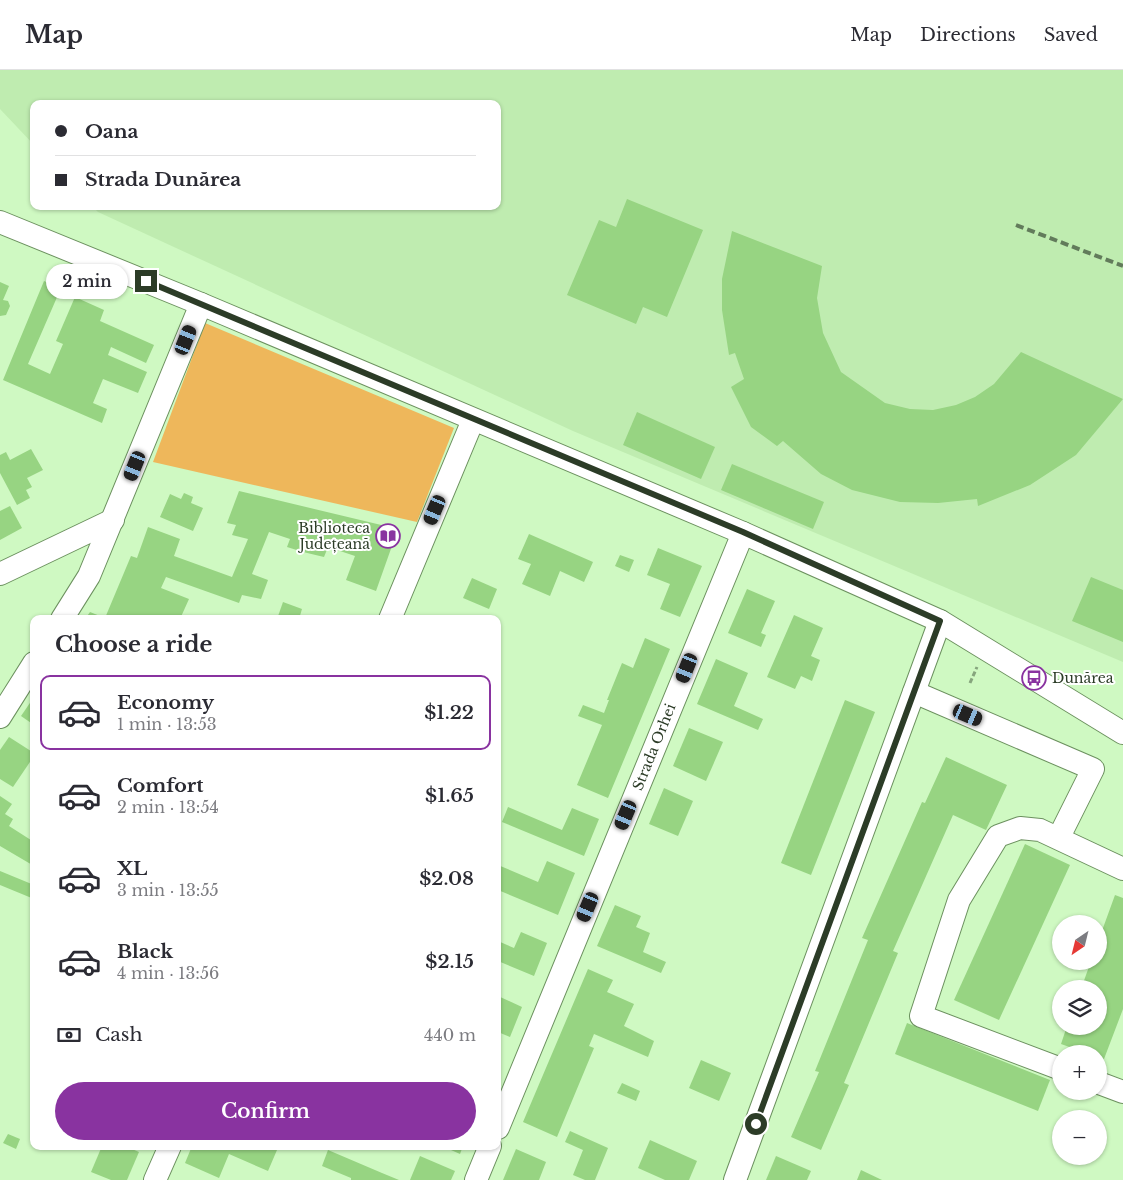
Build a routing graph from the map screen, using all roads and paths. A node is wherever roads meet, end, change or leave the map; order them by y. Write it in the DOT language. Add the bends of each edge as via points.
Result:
graph roads {
  1 [pos="0,222"];
  2 [pos="201,304"];
  3 [pos="473,420"];
  4 [pos="113,520"];
  5 [pos="743,532"];
  6 [pos="0,574"];
  7 [pos="65,615"];
  8 [pos="392,615"];
  9 [pos="940,621"];
  10 [pos="30,669"];
  11 [pos="914,692"];
  12 [pos="0,716"];
  13 [pos="1123,733"];
  14 [pos="1059,838"];
  15 [pos="1123,869"];
  16 [pos="1052,1066"];
  17 [pos="1107,1086"];
  18 [pos="1123,1092"];
  19 [pos="501,1121"];
  20 [pos="168,1150"];
  21 [pos="488,1150"];
  22 [pos="156,1180"];
  23 [pos="476,1180"];
  24 [pos="735,1180"];
  1 -- 2 [label="street"];
  2 -- 3 [label="street"];
  2 -- 4 [label="street"];
  3 -- 5 [label="street"];
  3 -- 8 [label="street"];
  4 -- 6 [label="street"];
  4 -- 7 [label="street" via="89,576"];
  5 -- 9 [label="street"];
  5 -- 19 [label="street, Strada Orhei"];
  9 -- 11 [label="street"];
  9 -- 13 [label="street"];
  10 -- 12 [label="street"];
  11 -- 14 [label="street" via="1093,768"];
  11 -- 24 [label="street"];
  14 -- 15 [label="street"];
  14 -- 16 [label="street" via="1040,830 1020,828 998,836 959,900 921,1016"];
  17 -- 18 [label="street"];
  20 -- 22 [label="street"];
  21 -- 23 [label="street"];
}
